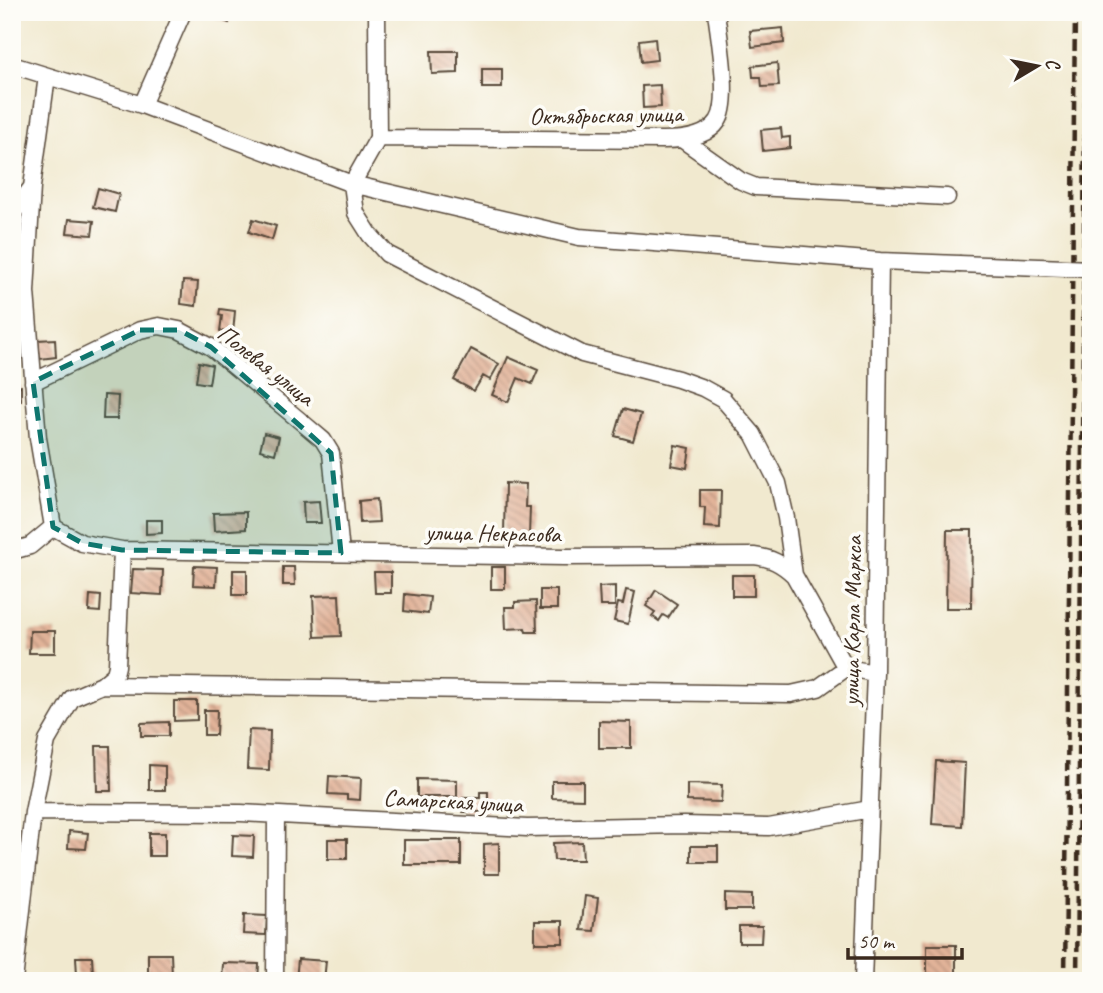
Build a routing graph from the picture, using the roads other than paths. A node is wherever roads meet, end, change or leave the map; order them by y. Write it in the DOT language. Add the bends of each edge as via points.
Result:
graph roads {
  1 [pos="183,12"];
  2 [pos="377,12"];
  3 [pos="716,12"];
  4 [pos="12,65"];
  5 [pos="47,76"];
  6 [pos="142,105"];
  7 [pos="379,138"];
  8 [pos="683,140"];
  9 [pos="352,184"];
  10 [pos="32,187"];
  11 [pos="947,197"];
  12 [pos="12,214"];
  13 [pos="880,261"];
  14 [pos="1091,269"];
  15 [pos="33,383"];
  16 [pos="53,527"];
  17 [pos="122,550"];
  18 [pos="12,551"];
  19 [pos="341,553"];
  20 [pos="794,575"];
  21 [pos="846,668"];
  22 [pos="875,673"];
  23 [pos="102,685"];
  24 [pos="870,809"];
  25 [pos="33,811"];
  26 [pos="276,815"];
  27 [pos="15,981"];
  28 [pos="275,981"];
  29 [pos="863,981"];
  1 -- 6 [label="street"];
  2 -- 7 [label="street"];
  3 -- 8 [label="street, Октябрьская улица" via="724,104 718,122 703,134"];
  4 -- 5 [label="street"];
  5 -- 6 [label="street"];
  5 -- 10 [label="street"];
  6 -- 9 [label="street"];
  7 -- 8 [label="street, Октябрьская улица"];
  7 -- 9 [label="street"];
  8 -- 11 [label="street" via="756,187"];
  9 -- 13 [label="street" via="579,237"];
  9 -- 20 [label="street" via="356,213 387,254 582,354 678,379 723,399 753,434 778,483"];
  10 -- 12 [label="street"];
  10 -- 15 [label="street" via="26,292"];
  13 -- 14 [label="street, bridge"];
  13 -- 22 [label="street, улица Карла Маркса"];
  15 -- 16 [label="street"];
  15 -- 19 [label="street, Полевая улица" via="140,330 159,326 179,330 211,347 323,440 331,453"];
  16 -- 17 [label="street, улица Некрасова" via="82,543"];
  16 -- 18 [label="street" via="30,546"];
  17 -- 19 [label="street, улица Некрасова"];
  17 -- 23 [label="street" via="117,666"];
  19 -- 20 [label="street, улица Некрасова" via="754,556 781,563"];
  20 -- 21 [label="street"];
  21 -- 22 [label="street"];
  21 -- 23 [label="street" via="818,688 791,694"];
  22 -- 24 [label="street, улица Карла Маркса"];
  23 -- 25 [label="street" via="72,698 47,741"];
  24 -- 26 [label="street, Самарская улица" via="769,827 527,828"];
  24 -- 29 [label="street, улица Карла Маркса"];
  25 -- 26 [label="street, Самарская улица"];
  25 -- 27 [label="street"];
  26 -- 28 [label="street"];
}
